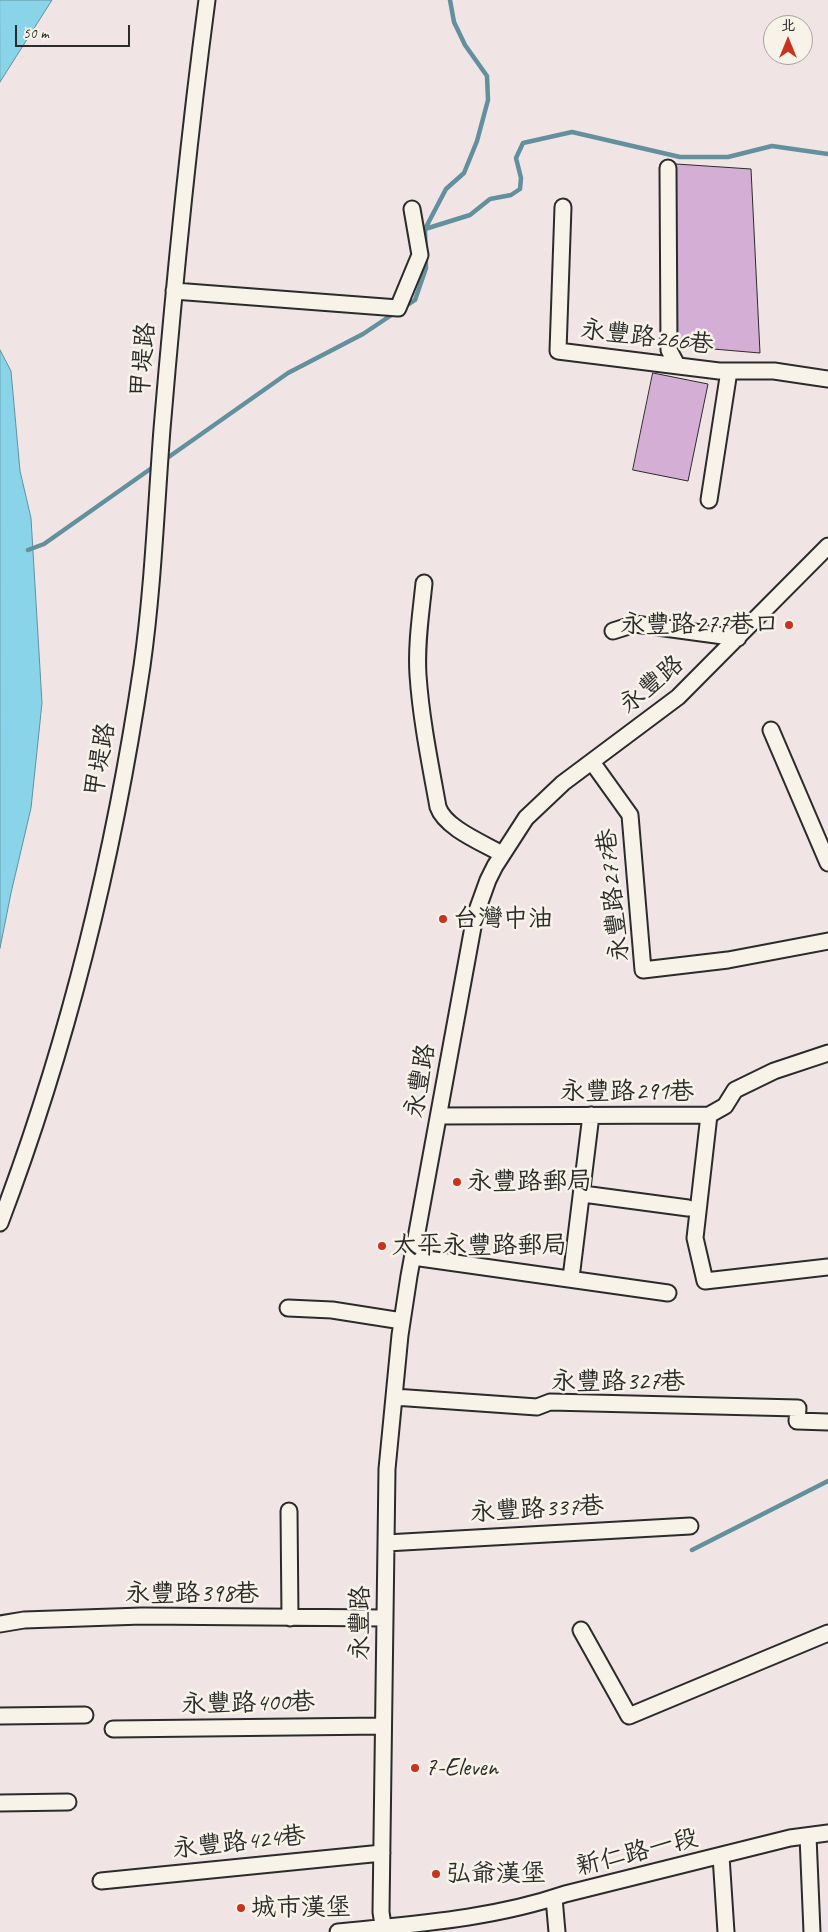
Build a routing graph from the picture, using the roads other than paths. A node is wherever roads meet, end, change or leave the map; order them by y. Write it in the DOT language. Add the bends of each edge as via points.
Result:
graph roads {
  1 [pos="207,0"];
  2 [pos="668,168"];
  3 [pos="563,207"];
  4 [pos="412,209"];
  5 [pos="174,290"];
  6 [pos="677,365"];
  7 [pos="729,370"];
  8 [pos="828,379"];
  9 [pos="709,500"];
  10 [pos="828,546"];
  11 [pos="424,583"];
  12 [pos="613,631"];
  13 [pos="738,638"];
  14 [pos="771,730"];
  15 [pos="592,762"];
  16 [pos="502,854"];
  17 [pos="828,863"];
  18 [pos="828,941"];
  19 [pos="828,1053"];
  20 [pos="592,1115"];
  21 [pos="708,1115"];
  22 [pos="438,1116"];
  23 [pos="583,1194"];
  24 [pos="688,1208"];
  25 [pos="0,1223"];
  26 [pos="413,1257"];
  27 [pos="828,1267"];
  28 [pos="571,1278"];
  29 [pos="668,1292"];
  30 [pos="288,1308"];
  31 [pos="402,1321"];
  32 [pos="394,1397"];
  33 [pos="828,1422"];
  34 [pos="289,1511"];
  35 [pos="690,1526"];
  36 [pos="386,1543"];
  37 [pos="290,1618"];
  38 [pos="385,1618"];
  39 [pos="0,1624"];
  40 [pos="581,1630"];
  41 [pos="828,1633"];
  42 [pos="85,1715"];
  43 [pos="0,1716"];
  44 [pos="383,1726"];
  45 [pos="113,1729"];
  46 [pos="68,1802"];
  47 [pos="0,1803"];
  48 [pos="828,1833"];
  49 [pos="808,1836"];
  50 [pos="382,1853"];
  51 [pos="721,1856"];
  52 [pos="101,1882"];
  53 [pos="554,1898"];
  54 [pos="384,1930"];
  55 [pos="338,1932"];
  56 [pos="557,1932"];
  57 [pos="726,1932"];
  58 [pos="812,1932"];
  1 -- 5 [label="street, 甲堤路"];
  2 -- 6 [label="street" via="669,350"];
  3 -- 6 [label="street, 永豐路266巷" via="558,351"];
  4 -- 5 [label="street, 甲堤路" via="420,255 398,308"];
  5 -- 25 [label="street, 甲堤路" via="142,666 108,849 79,977 54,1066"];
  6 -- 7 [label="street, 永豐路266巷"];
  7 -- 8 [label="street, 永豐路266巷" via="774,371"];
  7 -- 9 [label="street, 永豐路266巷"];
  10 -- 13 [label="street, 永豐路"];
  11 -- 16 [label="street" via="418,675 438,807 441,816 455,828"];
  12 -- 13 [label="street" via="635,624"];
  13 -- 15 [label="street, 永豐路" via="678,698"];
  14 -- 17 [label="street"];
  15 -- 16 [label="street, 永豐路" via="563,783 526,818"];
  15 -- 18 [label="street, 永豐路277巷" via="630,815 643,970 728,960"];
  16 -- 22 [label="street, 永豐路" via="475,916"];
  19 -- 21 [label="street, 永豐路291巷" via="774,1071 735,1090 724,1106"];
  20 -- 21 [label="street, 永豐路291巷"];
  20 -- 22 [label="street, 永豐路291巷"];
  20 -- 23 [label="street"];
  21 -- 27 [label="street" via="695,1238 704,1281"];
  22 -- 26 [label="street, 永豐路"];
  23 -- 24 [label="street"];
  23 -- 28 [label="street"];
  26 -- 28 [label="street"];
  26 -- 31 [label="street, 永豐路"];
  28 -- 29 [label="street"];
  30 -- 31 [label="street" via="332,1310"];
  31 -- 32 [label="street, 永豐路"];
  32 -- 33 [label="street, 永豐路327巷" via="537,1407 550,1402 798,1408 798,1421"];
  32 -- 36 [label="street, 永豐路" via="387,1469"];
  34 -- 37 [label="street"];
  35 -- 36 [label="street, 永豐路337巷"];
  36 -- 38 [label="street, 永豐路"];
  37 -- 38 [label="street, 永豐路398巷"];
  37 -- 39 [label="street, 永豐路398巷" via="142,1616 24,1620"];
  38 -- 44 [label="street, 永豐路"];
  40 -- 41 [label="street" via="629,1716"];
  42 -- 43 [label="street"];
  44 -- 45 [label="street, 永豐路400巷"];
  44 -- 50 [label="street, 永豐路"];
  46 -- 47 [label="street"];
  48 -- 49 [label="street, 新仁路一段"];
  49 -- 51 [label="street, 新仁路一段"];
  49 -- 58 [label="street"];
  50 -- 52 [label="street, 永豐路424巷"];
  50 -- 54 [label="street, 永豐路" via="381,1912"];
  51 -- 53 [label="street, 新仁路一段"];
  51 -- 57 [label="street"];
  53 -- 54 [label="street, 新仁路一段" via="480,1916"];
  53 -- 56 [label="street"];
  54 -- 55 [label="street, 新仁路一段"];
}
